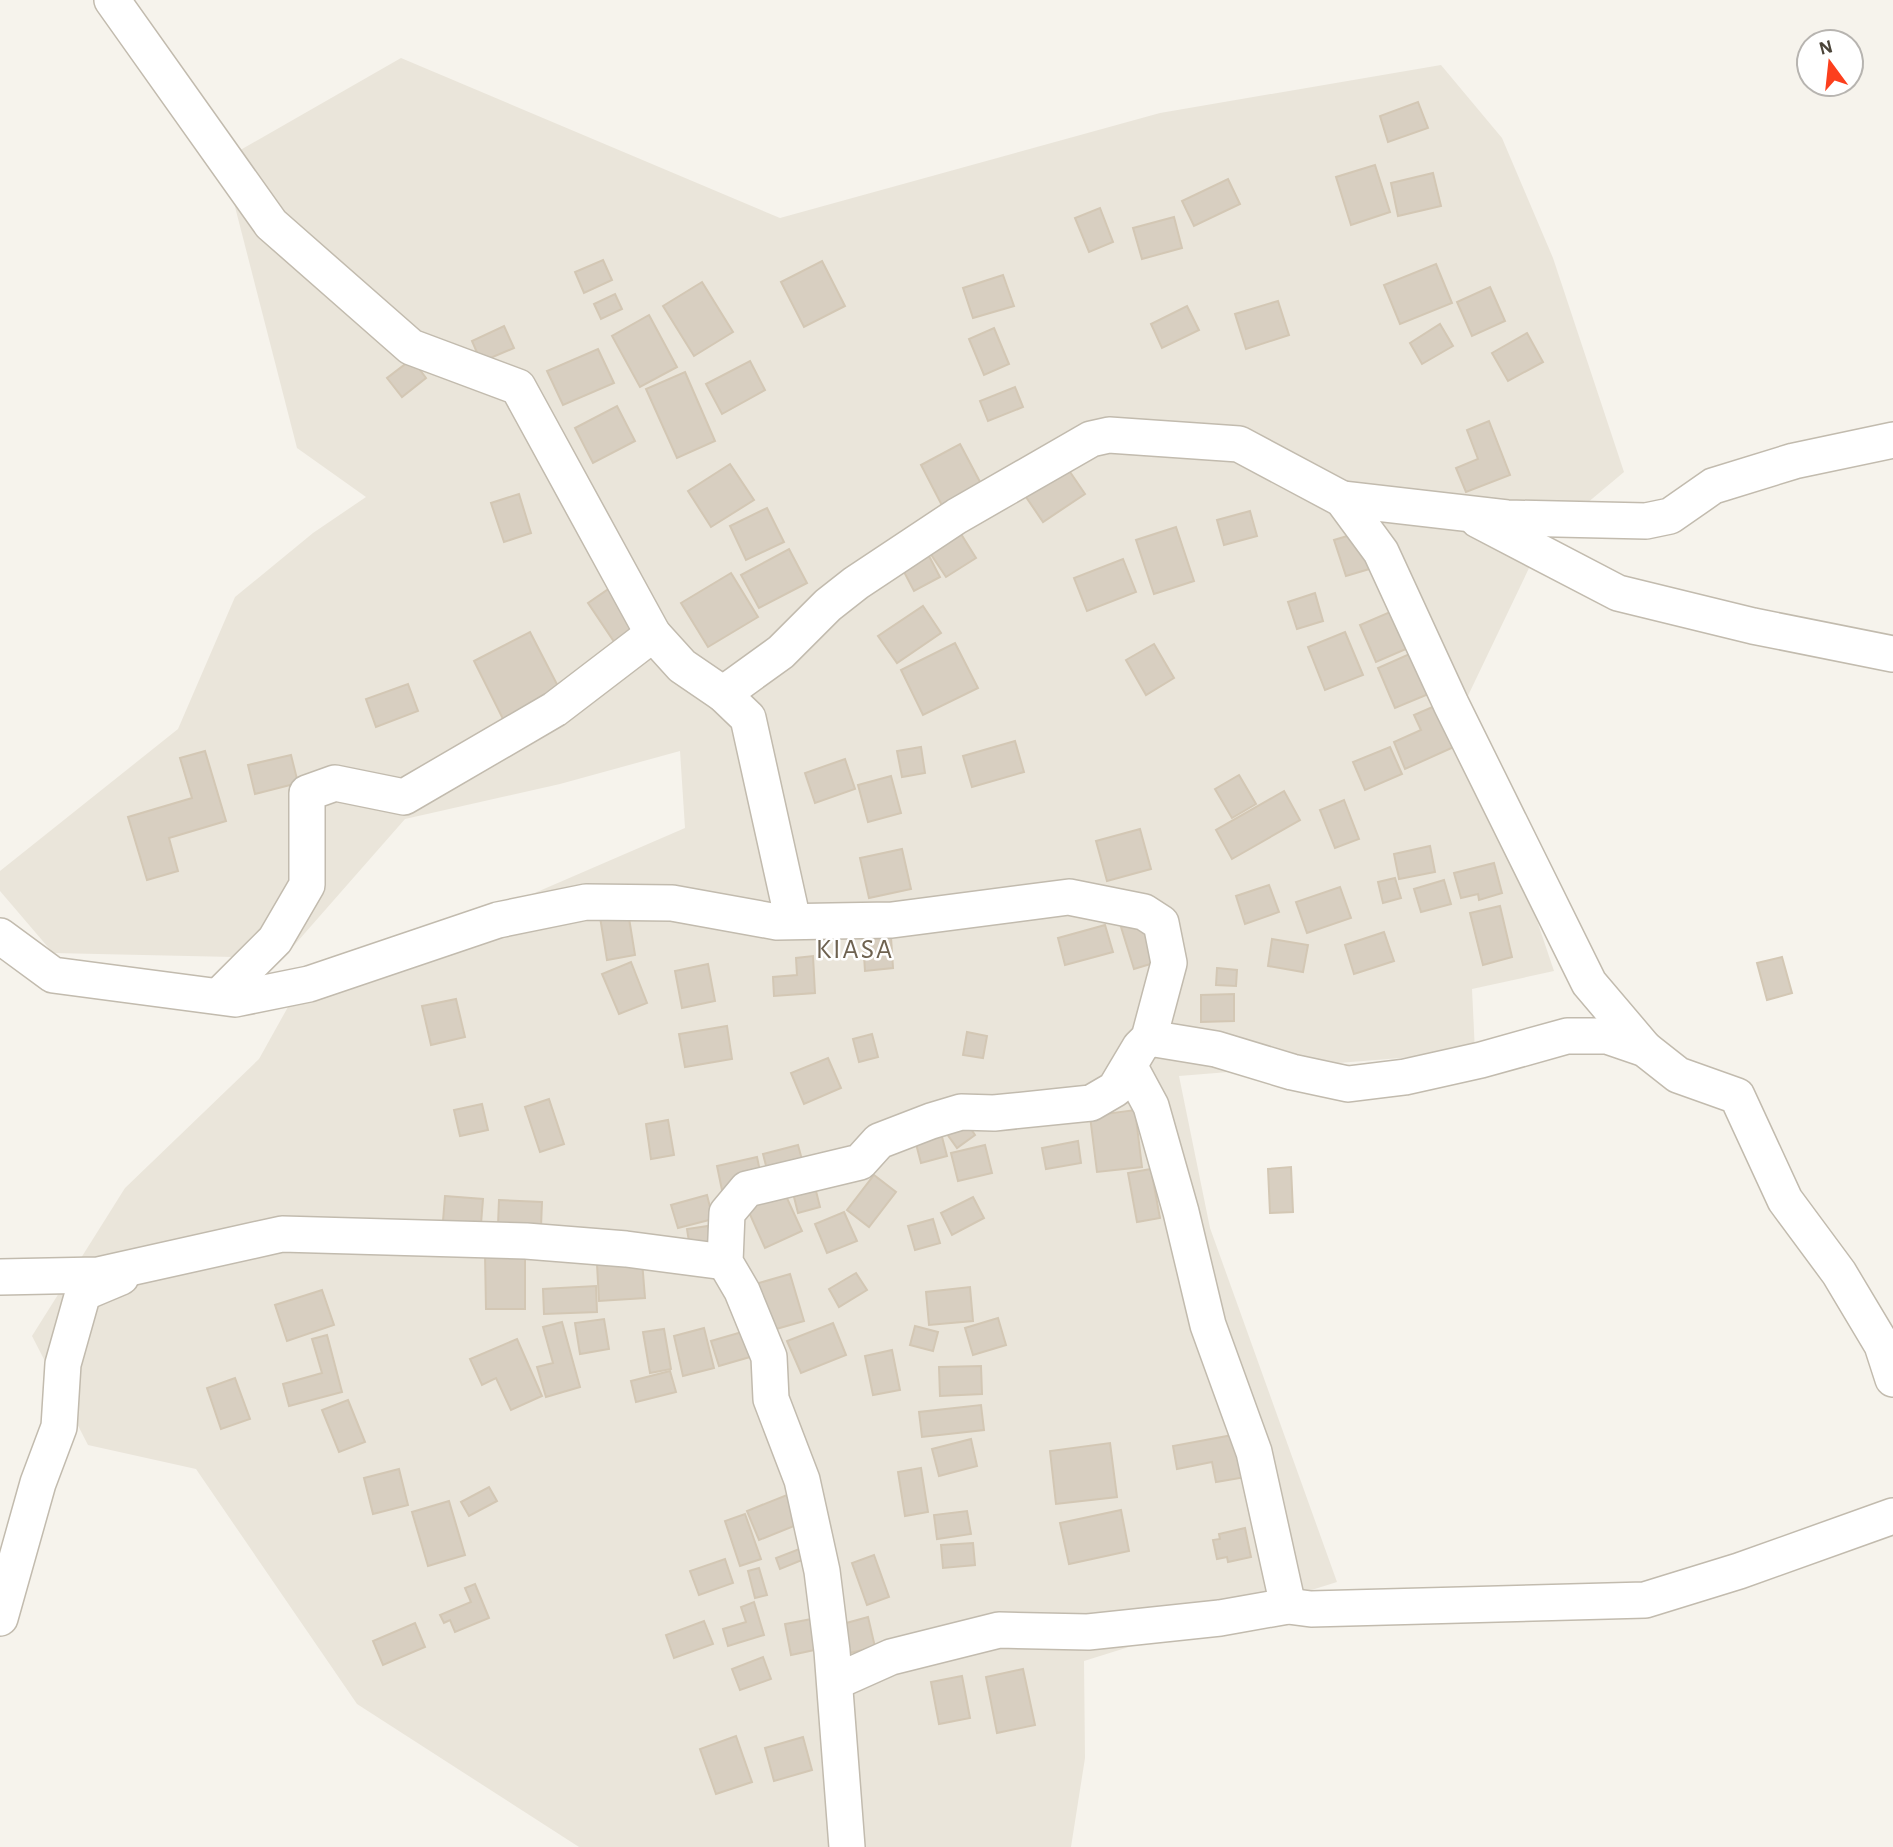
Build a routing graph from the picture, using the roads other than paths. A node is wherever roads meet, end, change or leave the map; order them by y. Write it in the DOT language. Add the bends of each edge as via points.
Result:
graph roads {
  1 [pos="112,0"];
  2 [pos="1893,440"];
  3 [pos="1342,499"];
  4 [pos="1462,512"];
  5 [pos="653,634"];
  6 [pos="1893,654"];
  7 [pos="723,694"];
  8 [pos="793,921"];
  9 [pos="0,936"];
  10 [pos="219,996"];
  11 [pos="1149,1038"];
  12 [pos="1645,1049"];
  13 [pos="1130,1067"];
  14 [pos="725,1262"];
  15 [pos="145,1267"];
  16 [pos="0,1277"];
  17 [pos="1893,1379"];
  18 [pos="1893,1516"];
  19 [pos="1288,1606"];
  20 [pos="0,1618"];
  21 [pos="835,1682"];
  22 [pos="847,1847"];
  1 -- 5 [label="street" via="271,224 411,347 518,387"];
  2 -- 4 [label="street" via="1794,461 1713,486 1670,516 1646,521 1507,518"];
  3 -- 4 [label="street"];
  3 -- 7 [label="street" via="1239,444 1110,435 1091,439 957,516 856,583 781,652"];
  3 -- 12 [label="street" via="1381,552 1589,983"];
  4 -- 6 [label="street" via="1618,593"];
  5 -- 7 [label="street" via="681,666"];
  5 -- 10 [label="street" via="555,709 404,797 335,783 307,793 307,885 275,940"];
  7 -- 8 [label="street" via="748,718"];
  8 -- 10 [label="street" via="672,903 586,902 498,920 292,989 234,999"];
  8 -- 11 [label="street" via="892,920 1069,897 1144,912 1161,923 1168,963"];
  9 -- 10 [label="street" via="53,975"];
  11 -- 12 [label="street" via="1216,1049 1348,1084 1418,1074 1567,1036 1607,1036"];
  11 -- 13 [label="street"];
  12 -- 17 [label="street" via="1678,1075 1737,1096 1785,1200 1839,1273 1882,1345"];
  13 -- 14 [label="street" via="1115,1089 1091,1103 961,1112 879,1141 860,1162 747,1189 727,1213"];
  13 -- 19 [label="street" via="1151,1106 1208,1325 1254,1452"];
  14 -- 15 [label="street" via="526,1241 282,1234"];
  14 -- 21 [label="street" via="769,1357 771,1399 802,1480 822,1571"];
  15 -- 16 [label="street" via="99,1276"];
  15 -- 20 [label="street" via="83,1293 63,1364 58,1427"];
  18 -- 19 [label="street" via="1739,1572 1645,1600"];
  19 -- 21 [label="street" via="1088,1632 999,1630 891,1657"];
  21 -- 22 [label="street"];
}
